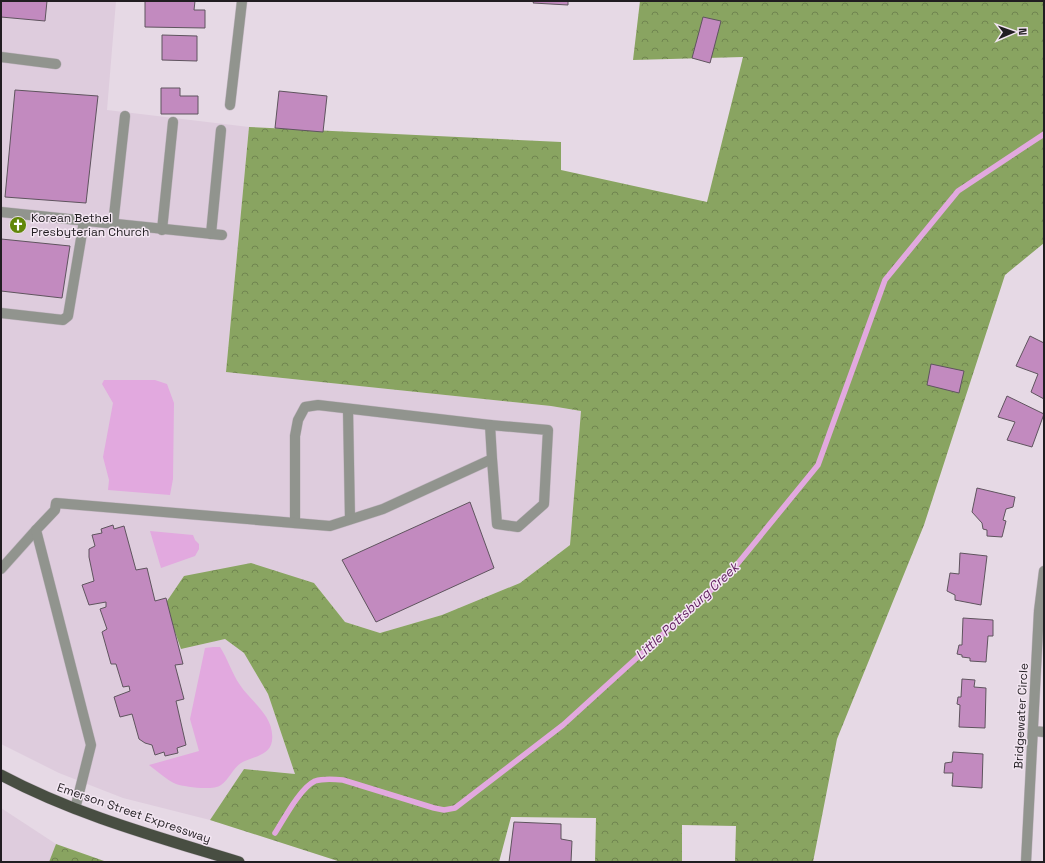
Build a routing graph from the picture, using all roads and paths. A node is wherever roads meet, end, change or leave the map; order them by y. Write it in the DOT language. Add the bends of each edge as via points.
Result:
graph roads {
  1 [pos="242,1"];
  2 [pos="1,57"];
  3 [pos="56,64"];
  4 [pos="230,105"];
  5 [pos="125,116"];
  6 [pos="172,122"];
  7 [pos="221,130"];
  8 [pos="1,212"];
  9 [pos="84,221"];
  10 [pos="114,225"];
  11 [pos="162,230"];
  12 [pos="211,234"];
  13 [pos="222,235"];
  14 [pos="1,313"];
  15 [pos="348,409"];
  16 [pos="490,425"];
  17 [pos="492,460"];
  18 [pos="350,519"];
  19 [pos="295,522"];
  20 [pos="36,530"];
  21 [pos="1,569"];
  22 [pos="1044,571"];
  23 [pos="1033,731"];
  24 [pos="1044,732"];
  25 [pos="1,775"];
  26 [pos="75,809"];
  27 [pos="239,862"];
  28 [pos="1026,862"];
  1 -- 4 [label="street"];
  2 -- 3 [label="street"];
  5 -- 10 [label="street"];
  6 -- 11 [label="street"];
  7 -- 12 [label="street"];
  8 -- 9 [label="street"];
  9 -- 10 [label="street"];
  9 -- 14 [label="street" via="68,316 63,320"];
  10 -- 11 [label="street"];
  11 -- 12 [label="street"];
  12 -- 13 [label="street"];
  15 -- 16 [label="street"];
  15 -- 18 [label="street"];
  15 -- 19 [label="street" via="318,405 305,407 298,420 295,436"];
  16 -- 17 [label="street"];
  16 -- 17 [label="street" via="548,430 544,504 518,527 497,524"];
  17 -- 18 [label="street" via="383,509"];
  18 -- 19 [label="street" via="330,526"];
  19 -- 20 [label="street" via="56,503 55,510"];
  20 -- 21 [label="street"];
  20 -- 26 [label="street" via="92,745"];
  22 -- 23 [label="street, Bridgewater Circle" via="1039,611"];
  23 -- 24 [label="street"];
  23 -- 28 [label="street, Bridgewater Circle"];
  25 -- 26 [label="highway, Emerson Street Expressway"];
  26 -- 27 [label="highway, Emerson Street Expressway"];
}
